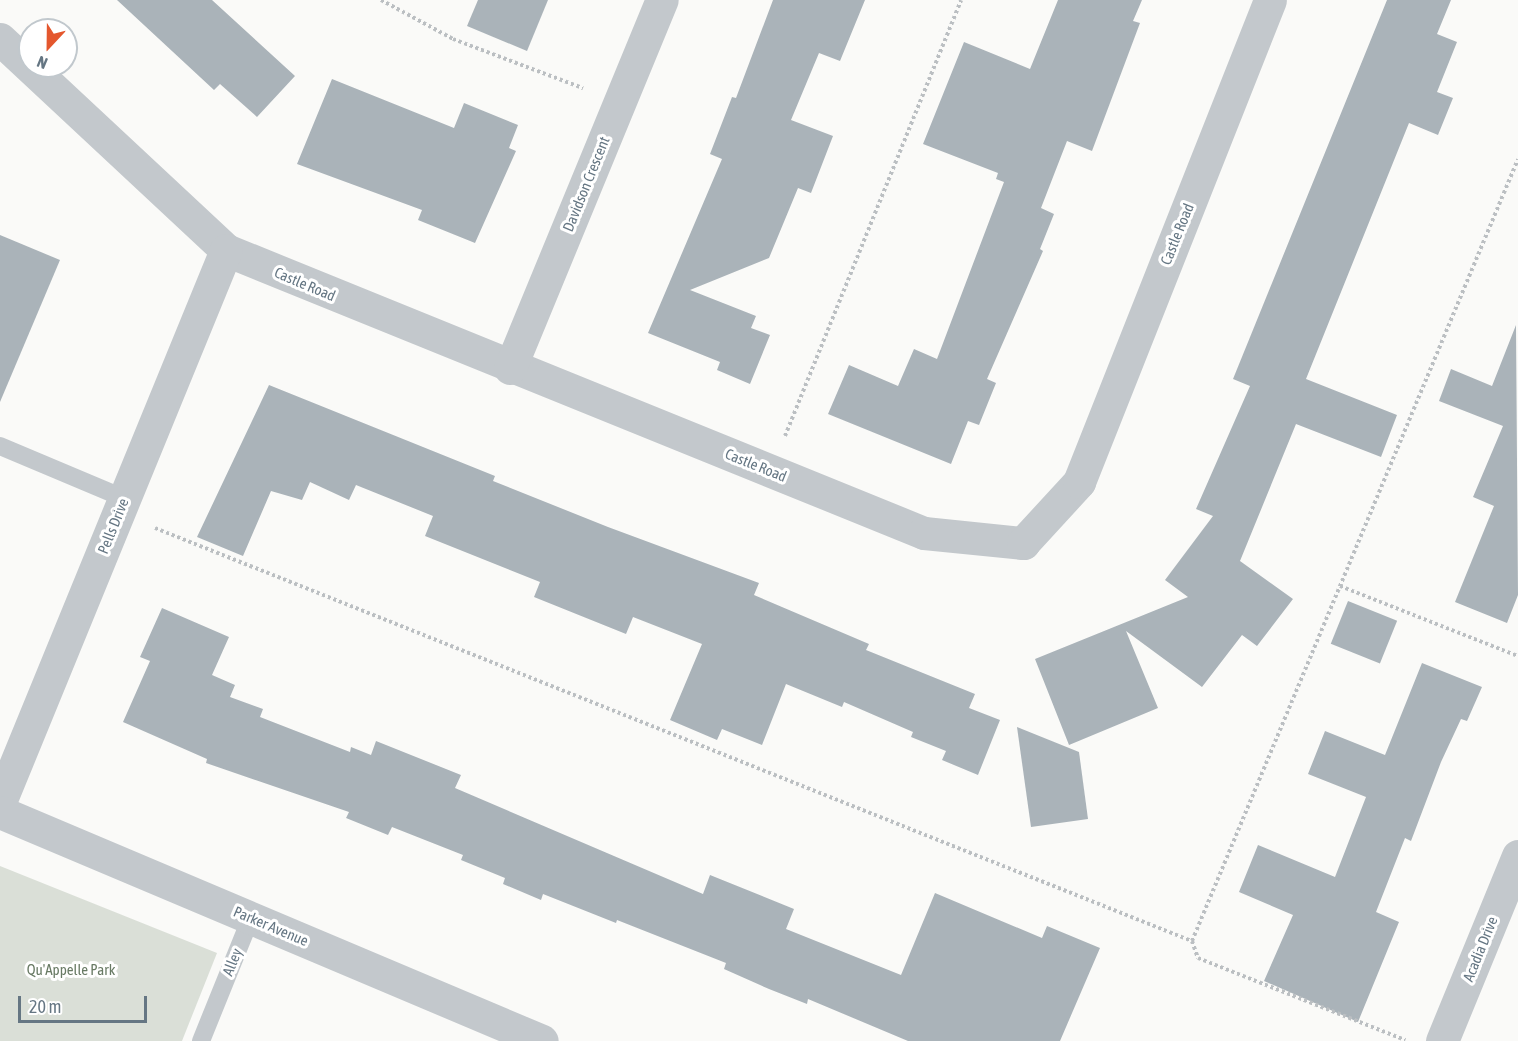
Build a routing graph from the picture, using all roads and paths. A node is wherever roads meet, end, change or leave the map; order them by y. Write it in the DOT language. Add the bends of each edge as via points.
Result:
graph roads {
  1 [pos="381,0"];
  2 [pos="662,0"];
  3 [pos="961,0"];
  4 [pos="1270,0"];
  5 [pos="0,39"];
  6 [pos="620,102"];
  7 [pos="1518,159"];
  8 [pos="226,250"];
  9 [pos="510,368"];
  10 [pos="0,446"];
  11 [pos="771,471"];
  12 [pos="121,505"];
  13 [pos="1340,586"];
  14 [pos="1518,656"];
  15 [pos="0,802"];
  16 [pos="0,812"];
  17 [pos="1518,856"];
  18 [pos="251,917"];
  19 [pos="1192,941"];
  20 [pos="534,1040"];
  21 [pos="201,1041"];
  22 [pos="1409,1041"];
  23 [pos="1442,1041"];
  1 -- 6 [label="path" via="453,39"];
  2 -- 6 [label="street, Davidson Crescent"];
  3 -- 11 [label="path"];
  4 -- 11 [label="street, Castle Road" via="1079,482 1023,543 924,533"];
  5 -- 8 [label="street, Castle Road"];
  6 -- 9 [label="street, Davidson Crescent"];
  7 -- 13 [label="path"];
  8 -- 9 [label="street, Castle Road"];
  8 -- 12 [label="street, Pells Drive"];
  9 -- 11 [label="street, Castle Road"];
  10 -- 12 [label="lane"];
  12 -- 15 [label="street, Pells Drive"];
  12 -- 19 [label="path"];
  13 -- 14 [label="path"];
  13 -- 19 [label="path"];
  16 -- 18 [label="street, Parker Avenue"];
  17 -- 23 [label="street, Acadia Drive"];
  18 -- 20 [label="street, Parker Avenue"];
  18 -- 21 [label="lane, Alley"];
  19 -- 22 [label="path" via="1198,958"];
}
